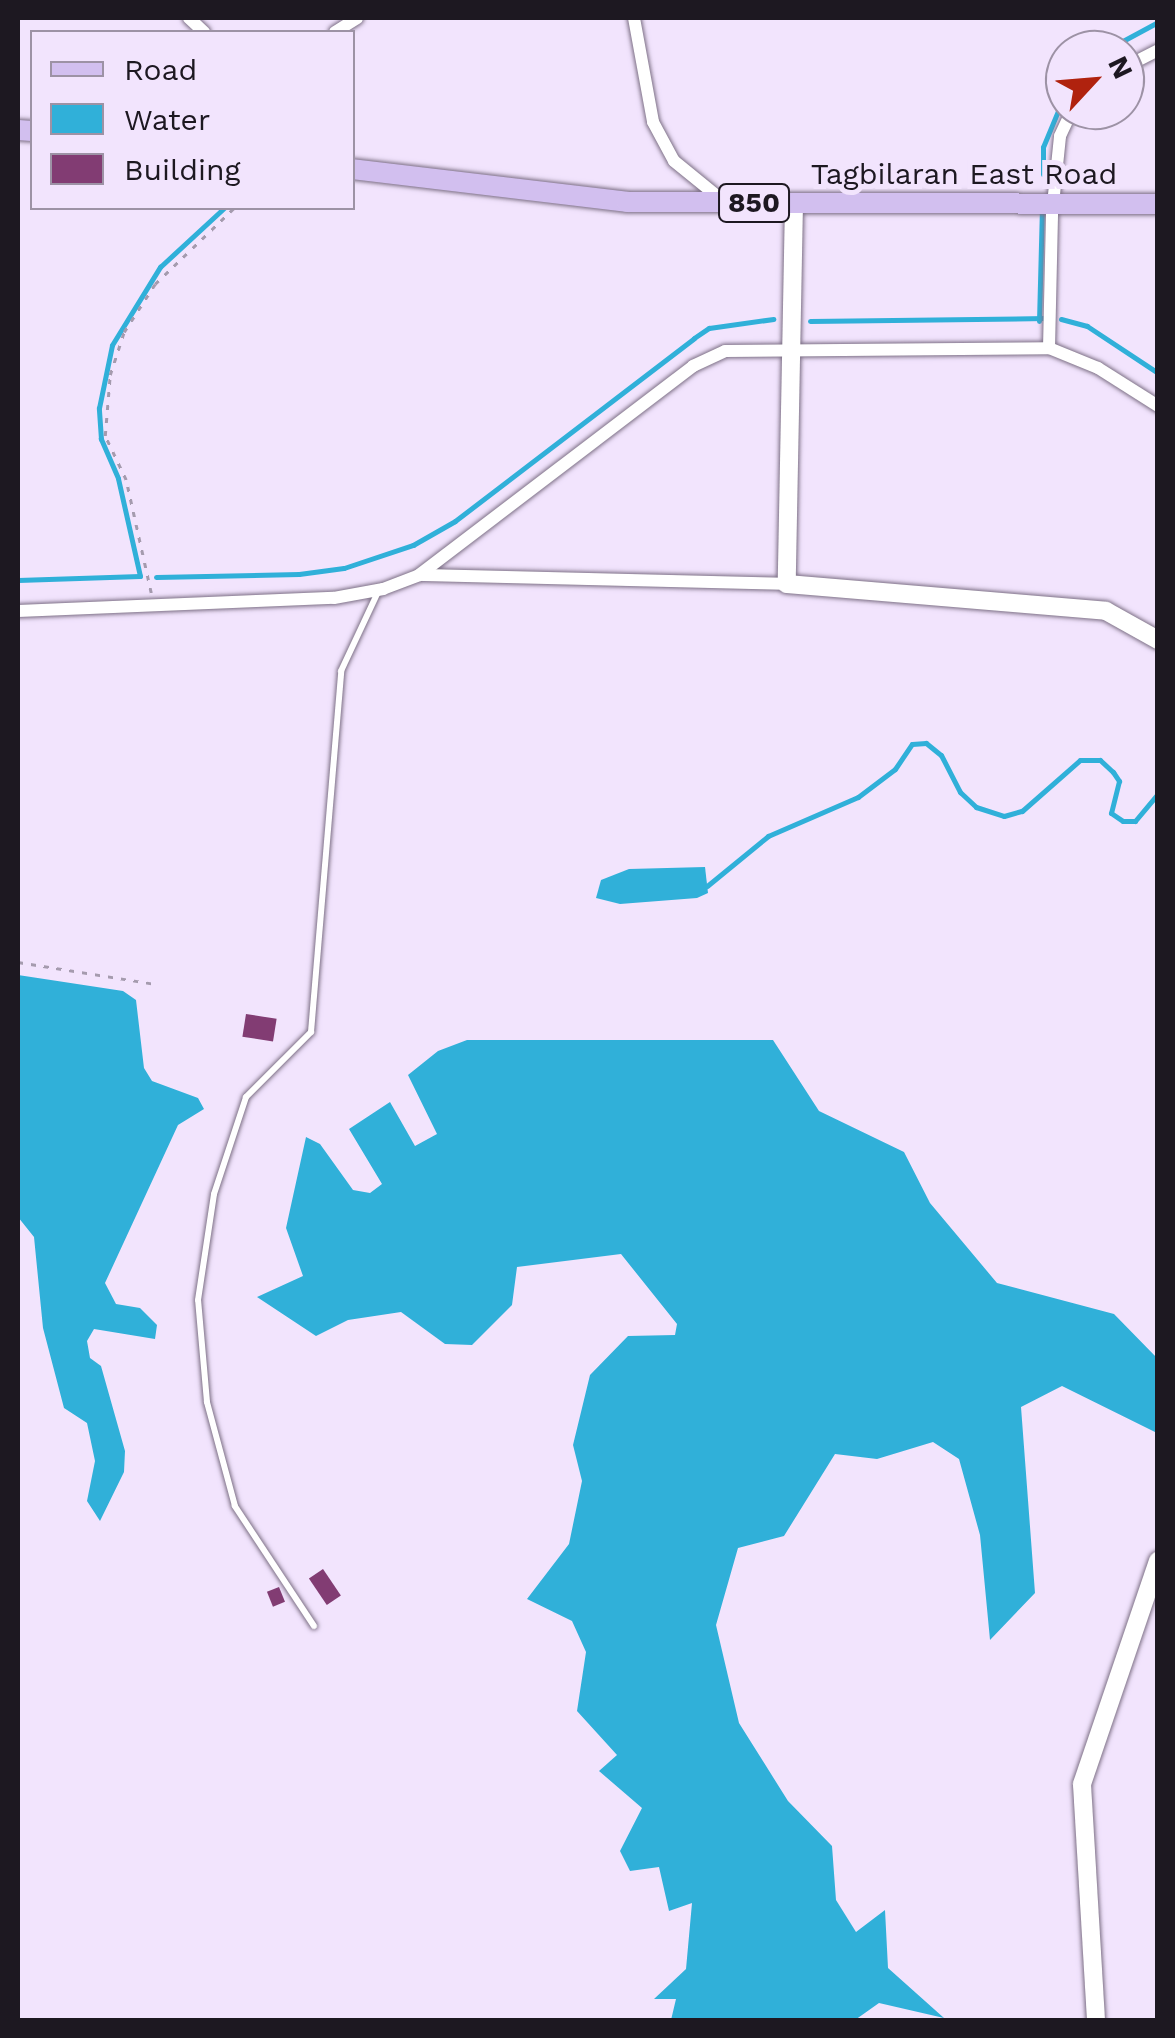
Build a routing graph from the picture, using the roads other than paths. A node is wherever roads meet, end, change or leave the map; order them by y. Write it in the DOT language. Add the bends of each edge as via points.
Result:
graph roads {
  1 [pos="634,18"];
  2 [pos="1063,130"];
  3 [pos="355,170"];
  4 [pos="725,203"];
  5 [pos="794,203"];
  6 [pos="1158,204"];
  7 [pos="1054,205"];
  8 [pos="793,348"];
  9 [pos="1049,348"];
  10 [pos="1158,406"];
  11 [pos="418,575"];
  12 [pos="787,584"];
  13 [pos="383,588"];
  14 [pos="18,611"];
  15 [pos="1158,640"];
  16 [pos="1158,1561"];
  17 [pos="314,1626"];
  18 [pos="1096,2020"];
  1 -- 4 [label="street" via="653,122 674,161"];
  2 -- 7 [label="street"];
  3 -- 4 [label="main road, Tagbilaran East Road / 850" via="626,202"];
  4 -- 5 [label="main road, Tagbilaran East Road / 850"];
  5 -- 7 [label="main road, Tagbilaran East Road / 850"];
  5 -- 8 [label="street"];
  6 -- 7 [label="main road, Tagbilaran East Road / 850"];
  7 -- 9 [label="street"];
  8 -- 9 [label="street"];
  8 -- 11 [label="street" via="726,351 693,366"];
  8 -- 12 [label="street"];
  9 -- 10 [label="street" via="1098,368"];
  11 -- 12 [label="street"];
  11 -- 13 [label="street"];
  12 -- 15 [label="street" via="1106,611"];
  13 -- 14 [label="street" via="334,598"];
  13 -- 17 [label="lane" via="373,594 341,671 311,1032 246,1097 214,1194 198,1300 206,1402 236,1506"];
  16 -- 18 [label="street" via="1082,1784"];
}
